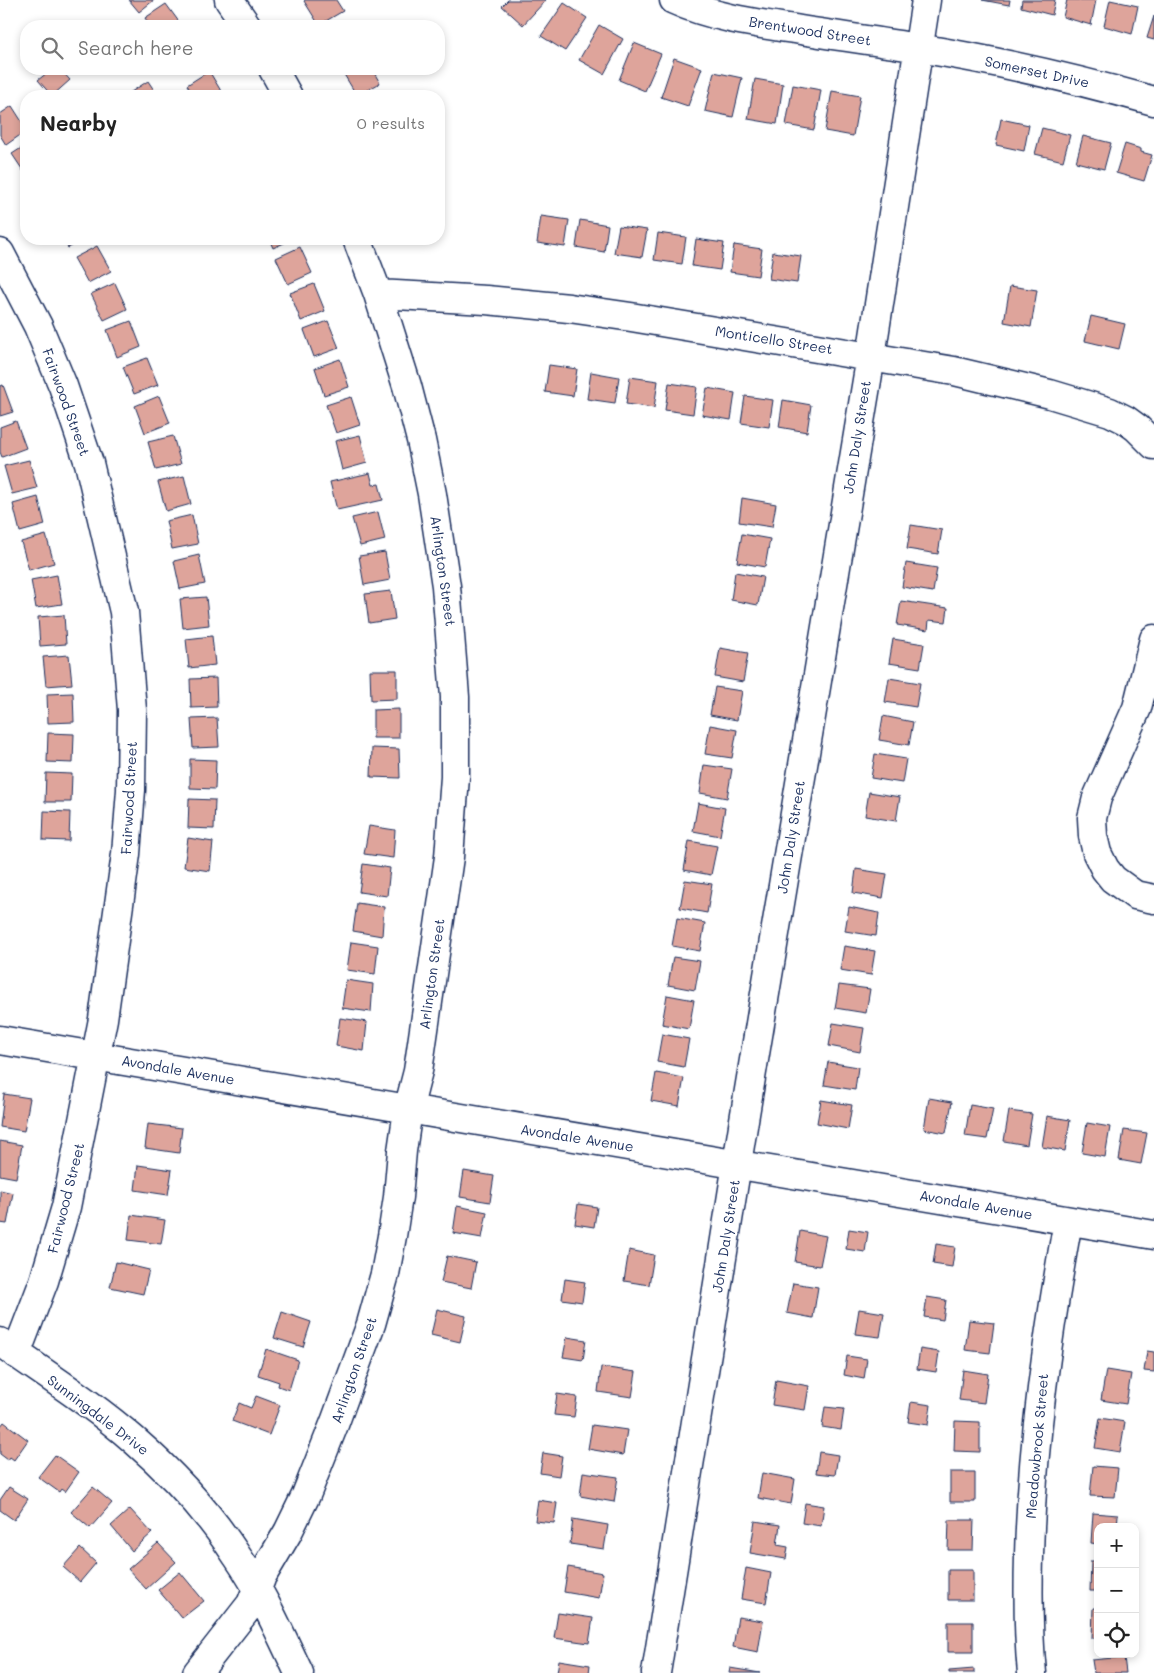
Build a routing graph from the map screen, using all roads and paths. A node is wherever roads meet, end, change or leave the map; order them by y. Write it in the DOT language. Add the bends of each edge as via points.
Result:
graph roads {
  1 [pos="229,0"];
  2 [pos="674,0"];
  3 [pos="926,0"];
  4 [pos="242,20"];
  5 [pos="919,48"];
  6 [pos="276,75"];
  7 [pos="285,90"];
  8 [pos="1154,101"];
  9 [pos="358,245"];
  10 [pos="0,252"];
  11 [pos="378,294"];
  12 [pos="871,356"];
  13 [pos="1154,445"];
  14 [pos="1154,639"];
  15 [pos="1154,899"];
  16 [pos="0,1040"];
  17 [pos="96,1056"];
  18 [pos="408,1110"];
  19 [pos="737,1165"];
  20 [pos="1068,1221"];
  21 [pos="1154,1235"];
  22 [pos="8,1348"];
  23 [pos="257,1590"];
  24 [pos="197,1673"];
  25 [pos="299,1673"];
  26 [pos="656,1673"];
  27 [pos="1032,1673"];
  1 -- 4 [label="street"];
  2 -- 5 [label="street, Brentwood Street" via="706,12 754,23"];
  3 -- 5 [label="street, John Daly Street"];
  5 -- 8 [label="street, Somerset Drive" via="1078,80"];
  5 -- 12 [label="street, John Daly Street"];
  6 -- 7 [label="street"];
  9 -- 11 [label="street, Arlington Street"];
  10 -- 17 [label="street, Fairwood Street" via="38,326 63,386 89,463 124,612 132,710 131,790 122,891"];
  11 -- 12 [label="street, Monticello Street" via="569,308"];
  11 -- 18 [label="street, Arlington Street" via="407,386 432,494 446,586 455,697 455,777 449,857 418,1072"];
  12 -- 13 [label="street, Monticello Street" via="995,380 1110,412 1126,420"];
  12 -- 19 [label="street, John Daly Street"];
  14 -- 15 [label="street" via="1137,708 1097,798 1092,836 1097,853 1113,879 1134,895"];
  16 -- 17 [label="street, Avondale Avenue"];
  17 -- 18 [label="street, Avondale Avenue"];
  17 -- 22 [label="street, Fairwood Street" via="66,1206 44,1281"];
  18 -- 19 [label="street, Avondale Avenue"];
  18 -- 23 [label="street, Arlington Street" via="392,1236 370,1324 336,1422 306,1495"];
  19 -- 20 [label="street, Avondale Avenue"];
  19 -- 26 [label="street, John Daly Street"];
  20 -- 21 [label="street, Avondale Avenue"];
  20 -- 27 [label="street, Meadowbrook Street" via="1052,1312 1030,1496 1028,1588"];
  22 -- 23 [label="street, Sunningdale Drive" via="106,1417 161,1464 217,1527"];
  23 -- 24 [label="street, Arlington Street" via="251,1604"];
  23 -- 25 [label="street, Sunningdale Drive"];
}
